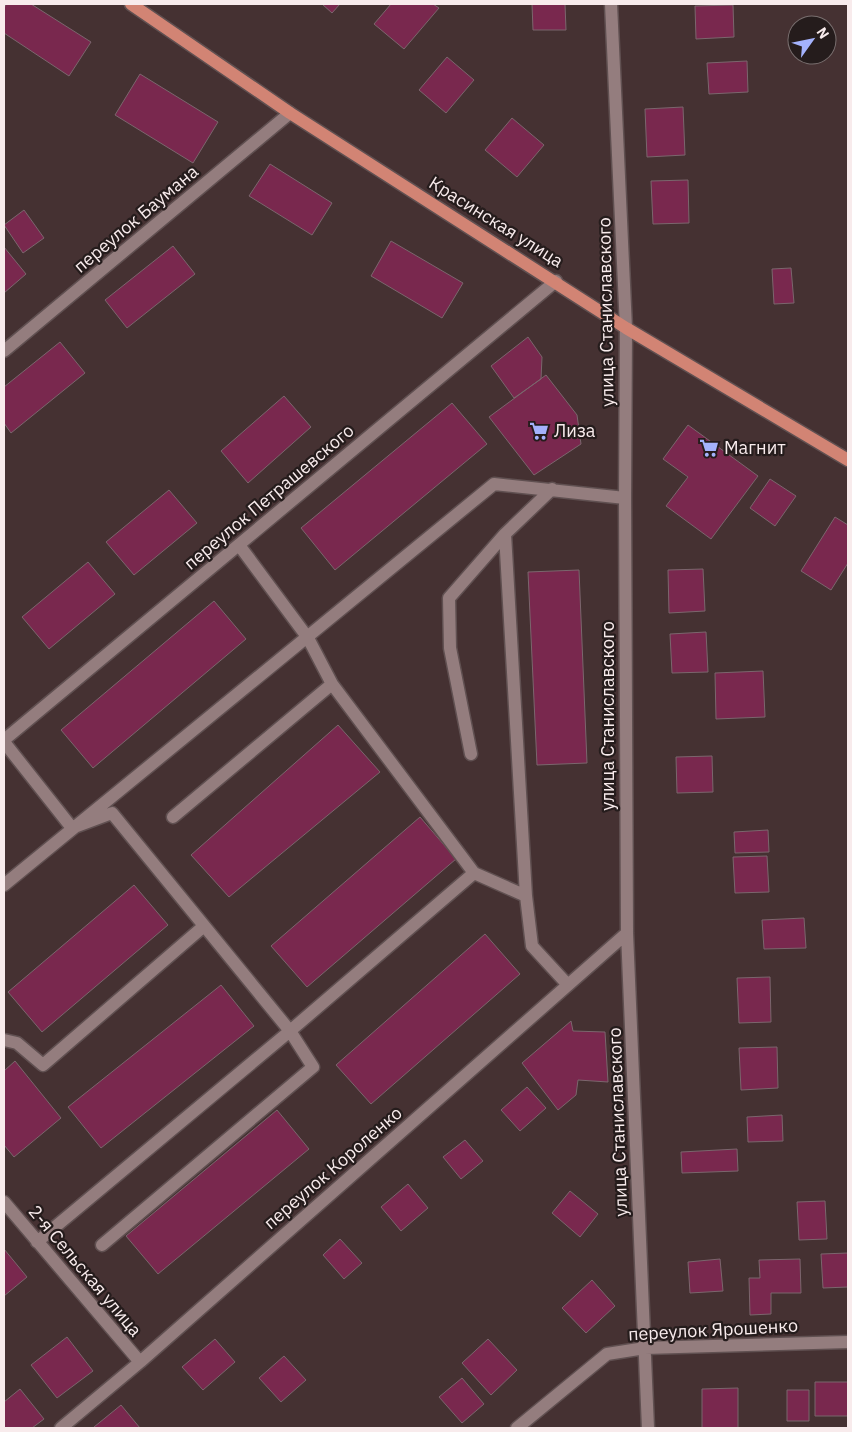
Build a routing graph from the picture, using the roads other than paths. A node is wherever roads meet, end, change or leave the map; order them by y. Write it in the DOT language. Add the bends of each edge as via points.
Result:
graph roads {
  1 [pos="130,4"];
  2 [pos="611,4"];
  3 [pos="290,114"];
  4 [pos="556,280"];
  5 [pos="626,328"];
  6 [pos="4,351"];
  7 [pos="848,460"];
  8 [pos="552,489"];
  9 [pos="625,498"];
  10 [pos="505,534"];
  11 [pos="239,545"];
  12 [pos="308,638"];
  13 [pos="332,684"];
  14 [pos="4,741"];
  15 [pos="471,754"];
  16 [pos="173,817"];
  17 [pos="72,828"];
  18 [pos="474,874"];
  19 [pos="4,885"];
  20 [pos="526,896"];
  21 [pos="204,926"];
  22 [pos="627,933"];
  23 [pos="568,985"];
  24 [pos="290,1030"];
  25 [pos="4,1040"];
  26 [pos="4,1202"];
  27 [pos="37,1242"];
  28 [pos="102,1245"];
  29 [pos="848,1342"];
  30 [pos="645,1348"];
  31 [pos="140,1362"];
  32 [pos="61,1428"];
  33 [pos="517,1428"];
  34 [pos="648,1428"];
  1 -- 3 [label="main road, Красинская улица"];
  2 -- 5 [label="street, улица Станиславского"];
  3 -- 4 [label="main road, Красинская улица"];
  3 -- 6 [label="street, переулок Баумана"];
  4 -- 5 [label="main road, Красинская улица"];
  4 -- 11 [label="street, переулок Петрашевского"];
  5 -- 7 [label="main road, Красинская улица"];
  5 -- 9 [label="street, улица Станиславского"];
  8 -- 9 [label="street"];
  8 -- 10 [label="street"];
  8 -- 12 [label="street" via="494,484"];
  9 -- 22 [label="street, улица Станиславского"];
  10 -- 15 [label="street" via="450,598 450,648"];
  10 -- 20 [label="street"];
  11 -- 12 [label="street"];
  11 -- 14 [label="street, переулок Петрашевского"];
  12 -- 13 [label="street"];
  12 -- 17 [label="street"];
  13 -- 16 [label="street"];
  13 -- 18 [label="street"];
  14 -- 17 [label="street"];
  17 -- 19 [label="street"];
  17 -- 21 [label="street" via="112,813"];
  18 -- 20 [label="street"];
  18 -- 24 [label="street"];
  20 -- 23 [label="street" via="532,946"];
  21 -- 24 [label="street"];
  21 -- 25 [label="street" via="43,1065 17,1043"];
  22 -- 23 [label="street, переулок Короленко"];
  22 -- 30 [label="street, улица Станиславского"];
  23 -- 31 [label="street, переулок Короленко"];
  24 -- 27 [label="street"];
  24 -- 28 [label="street" via="312,1067"];
  26 -- 27 [label="street, 2-я Сельская улица"];
  27 -- 31 [label="street, 2-я Сельская улица"];
  29 -- 30 [label="street, переулок Ярошенко"];
  30 -- 33 [label="street, переулок Ярошенко" via="607,1354"];
  30 -- 34 [label="street, улица Станиславского"];
  31 -- 32 [label="street, переулок Короленко"];
}
